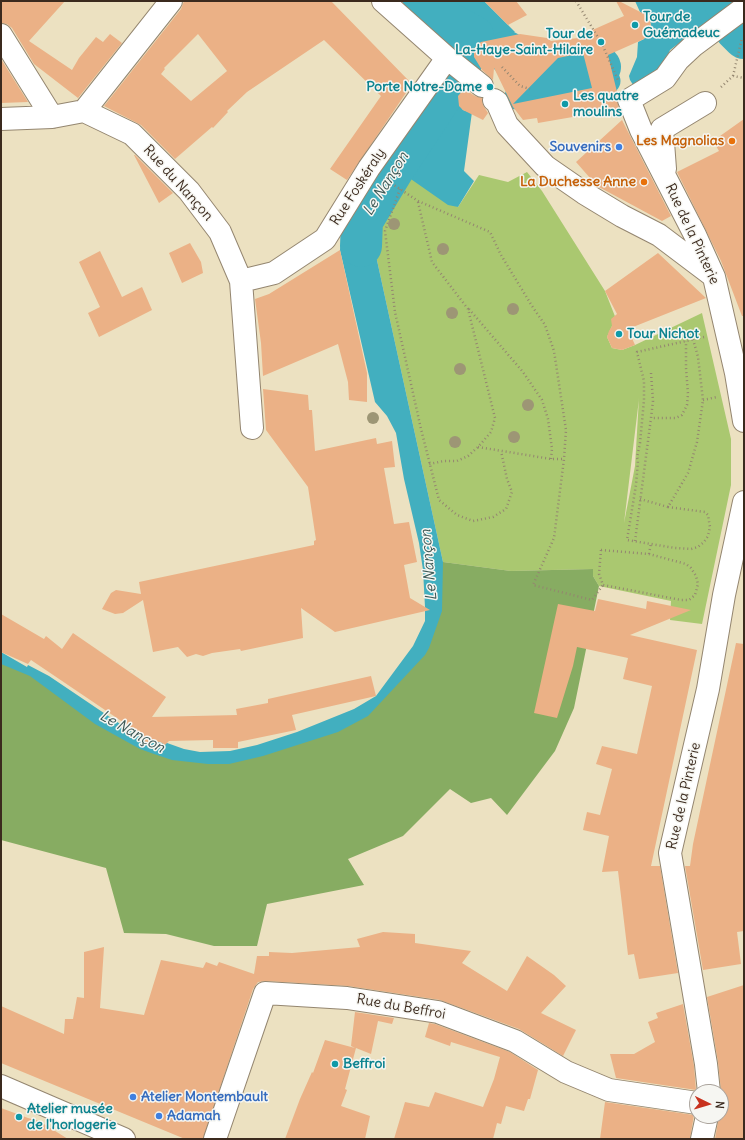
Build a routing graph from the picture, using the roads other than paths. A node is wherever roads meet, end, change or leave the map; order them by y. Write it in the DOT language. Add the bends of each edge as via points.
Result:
graph roads {
  1 [pos="172,1"];
  2 [pos="383,1"];
  3 [pos="744,8"];
  4 [pos="1,35"];
  5 [pos="447,58"];
  6 [pos="705,103"];
  7 [pos="84,112"];
  8 [pos="52,117"];
  9 [pos="1,119"];
  10 [pos="665,176"];
  11 [pos="714,277"];
  12 [pos="241,281"];
  13 [pos="744,421"];
  14 [pos="252,428"];
  15 [pos="744,502"];
  16 [pos="708,1084"];
  17 [pos="1,1086"];
  18 [pos="689,1102"];
  19 [pos="705,1124"];
  20 [pos="124,1139"];
  21 [pos="214,1139"];
  22 [pos="702,1139"];
  1 -- 7 [label="street"];
  2 -- 5 [label="street"];
  3 -- 10 [label="street, Rue de la Pinterie" via="693,46 678,60 666,78 629,100"];
  4 -- 8 [label="street"];
  5 -- 11 [label="street" via="497,102 507,125 545,166 584,193 659,235"];
  5 -- 12 [label="street, Rue Foskéraly" via="370,168 325,239 274,273"];
  6 -- 10 [label="street" via="662,129"];
  7 -- 8 [label="street"];
  7 -- 12 [label="street, Rue du Nançon" via="132,134 189,191 220,232"];
  8 -- 9 [label="street"];
  10 -- 11 [label="street, Rue de la Pinterie"];
  11 -- 13 [label="street, Rue de la Pinterie"];
  12 -- 14 [label="street, Rue du Nançon"];
  15 -- 16 [label="street, Rue de la Pinterie" via="724,595 708,689 670,853"];
  17 -- 20 [label="street"];
  18 -- 21 [label="street, Rue du Beffroi" via="609,1090 566,1072 515,1040 438,1012 347,998 331,1002 265,993"];
  19 -- 22 [label="street"];
}
